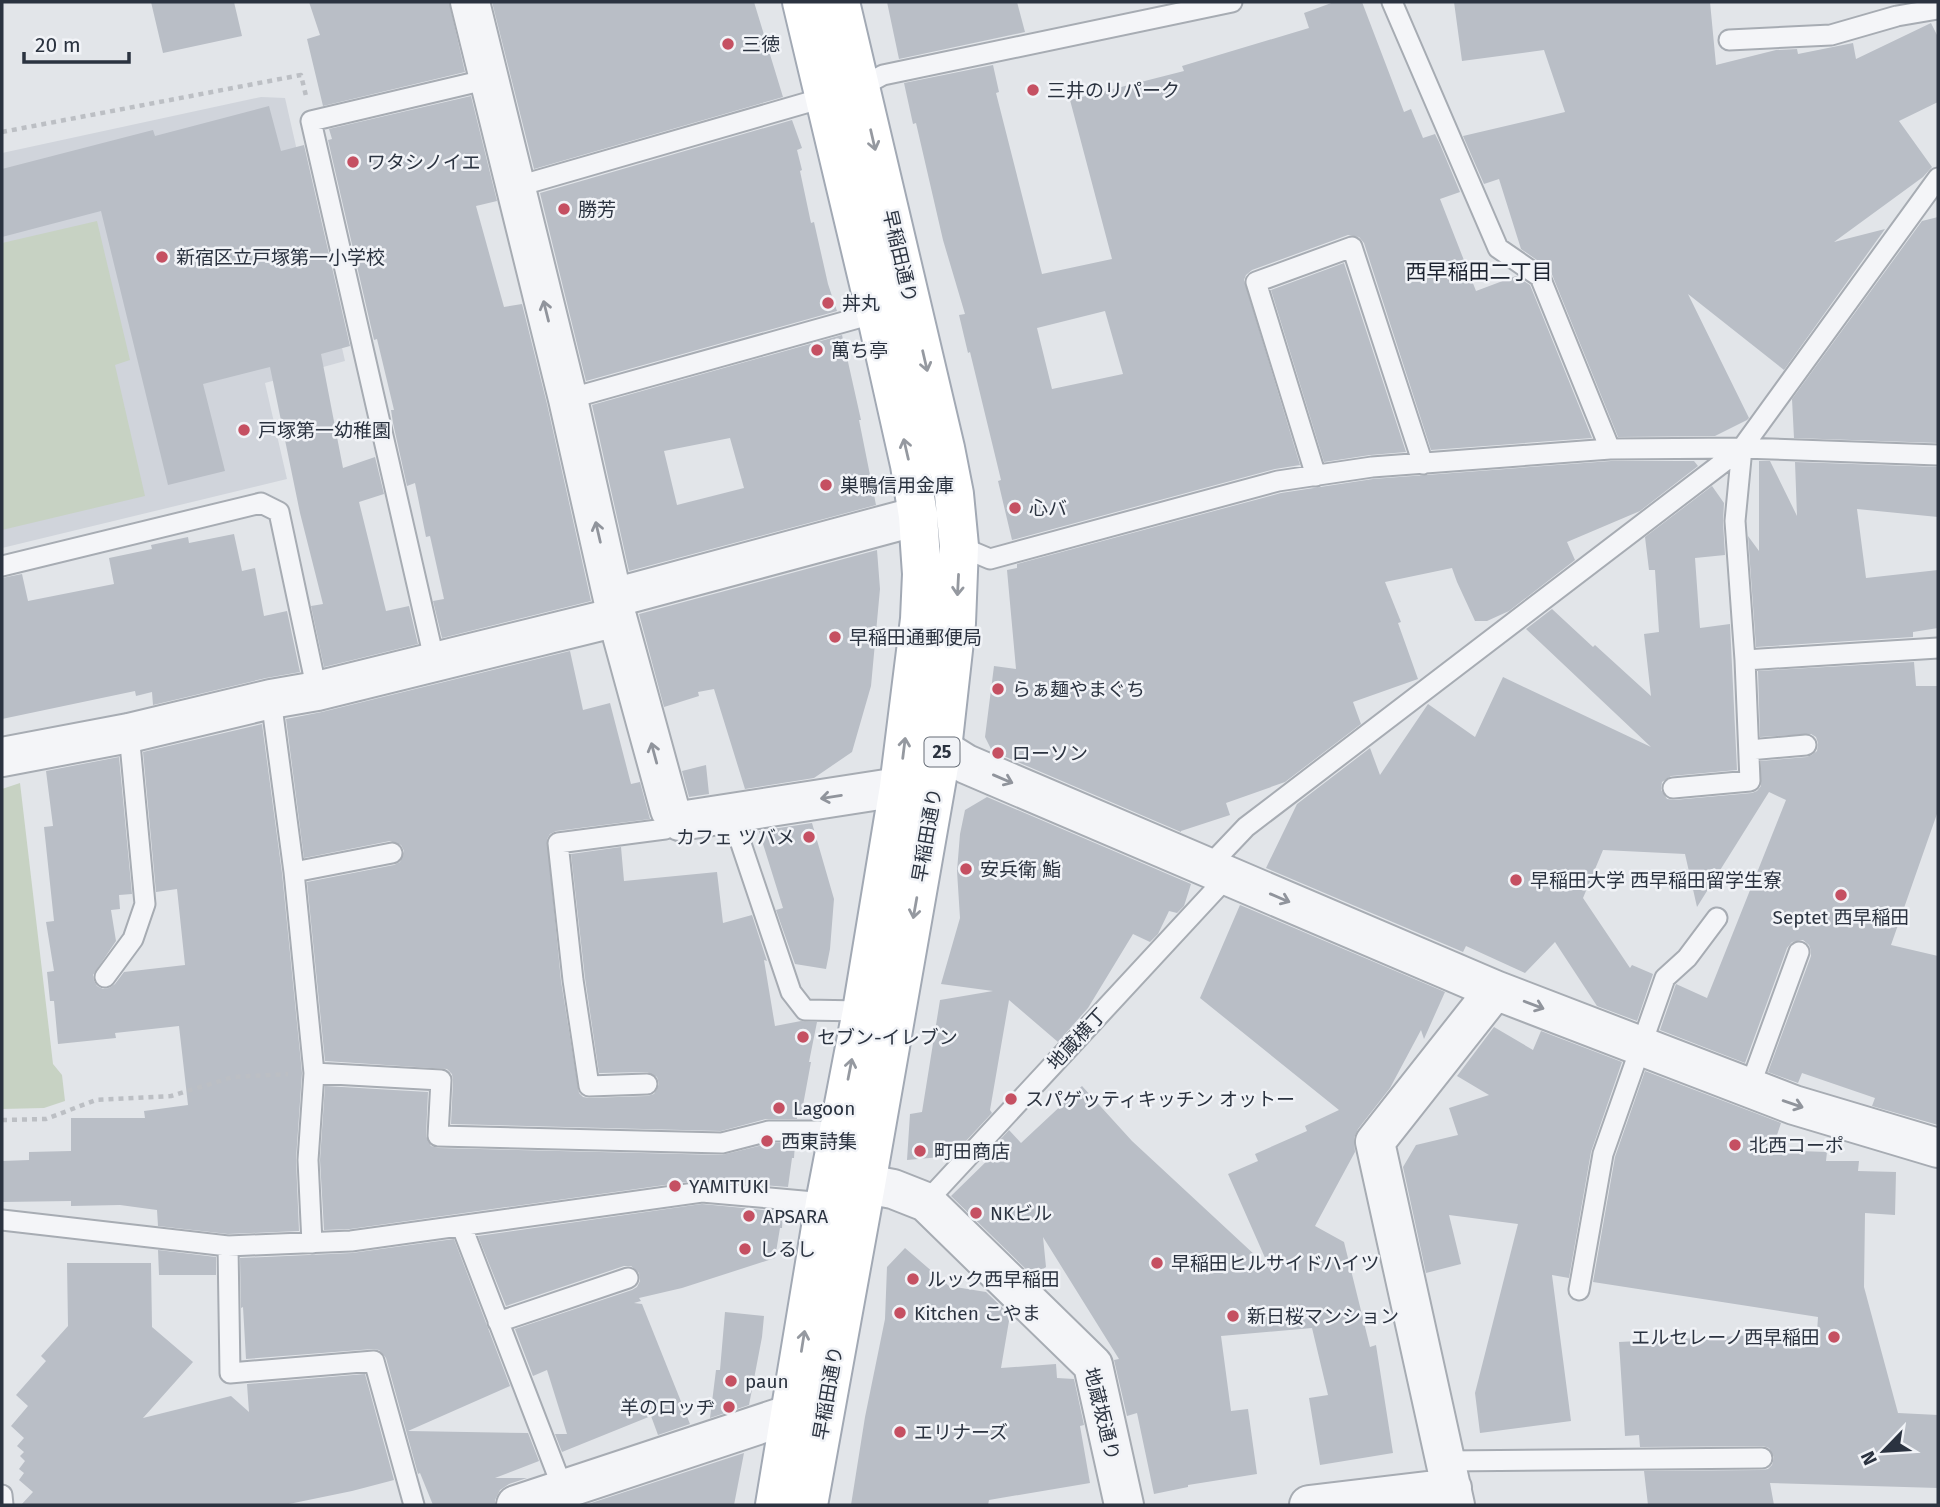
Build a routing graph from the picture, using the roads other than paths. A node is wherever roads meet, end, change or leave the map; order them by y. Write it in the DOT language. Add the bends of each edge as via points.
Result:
graph roads {
  1 [pos="470,2"];
  2 [pos="802,2"];
  3 [pos="840,2"];
  4 [pos="1232,2"];
  5 [pos="1392,2"];
  6 [pos="1938,9"];
  7 [pos="1729,40"];
  8 [pos="489,79"];
  9 [pos="843,92"];
  10 [pos="1938,178"];
  11 [pos="515,187"];
  12 [pos="876,313"];
  13 [pos="568,399"];
  14 [pos="1742,448"];
  15 [pos="1611,449"];
  16 [pos="1938,455"];
  17 [pos="1423,464"];
  18 [pos="1316,476"];
  19 [pos="918,516"];
  20 [pos="960,545"];
  21 [pos="2,566"];
  22 [pos="615,608"];
  23 [pos="1938,648"];
  24 [pos="1745,660"];
  25 [pos="435,663"];
  26 [pos="317,691"];
  27 [pos="271,699"];
  28 [pos="128,733"];
  29 [pos="1807,746"];
  30 [pos="942,748"];
  31 [pos="1749,750"];
  32 [pos="2,757"];
  33 [pos="899,787"];
  34 [pos="1673,788"];
  35 [pos="731,814"];
  36 [pos="680,821"];
  37 [pos="392,853"];
  38 [pos="1218,871"];
  39 [pos="294,872"];
  40 [pos="1717,918"];
  41 [pos="1799,952"];
  42 [pos="105,977"];
  43 [pos="1495,990"];
  44 [pos="862,1011"];
  45 [pos="1641,1046"];
  46 [pos="314,1073"];
  47 [pos="648,1084"];
  48 [pos="1749,1089"];
  49 [pos="838,1131"];
  50 [pos="1938,1148"];
  51 [pos="866,1184"];
  52 [pos="926,1202"];
  53 [pos="825,1203"];
  54 [pos="2,1220"];
  55 [pos="462,1227"];
  56 [pos="312,1242"];
  57 [pos="228,1246"];
  58 [pos="628,1278"];
  59 [pos="1579,1290"];
  60 [pos="498,1322"];
  61 [pos="791,1414"];
  62 [pos="1762,1458"];
  63 [pos="1451,1485"];
  64 [pos="562,1489"];
  65 [pos="2,1495"];
  66 [pos="4,1505"];
  67 [pos="414,1505"];
  68 [pos="516,1505"];
  69 [pos="775,1505"];
  70 [pos="808,1505"];
  71 [pos="1124,1505"];
  72 [pos="1308,1505"];
  1 -- 8 [label="street"];
  2 -- 9 [label="main road, 早稲田通り / 25"];
  3 -- 9 [label="main road, 早稲田通り / 25"];
  4 -- 9 [label="lane" via="883,75"];
  5 -- 15 [label="lane" via="1498,248 1540,277"];
  6 -- 7 [label="lane" via="1831,35"];
  8 -- 11 [label="street"];
  8 -- 25 [label="lane" via="310,121"];
  9 -- 11 [label="lane"];
  9 -- 12 [label="main road, 早稲田通り / 25"];
  9 -- 20 [label="main road, 早稲田通り / 25, one-way" via="945,448"];
  10 -- 14 [label="lane"];
  13 -- 11 [label="street, one-way"];
  12 -- 13 [label="lane"];
  19 -- 12 [label="main road, 早稲田通り / 25, one-way"];
  22 -- 13 [label="street, one-way"];
  14 -- 15 [label="lane"];
  14 -- 16 [label="lane"];
  14 -- 24 [label="lane" via="1735,521"];
  14 -- 38 [label="lane, 地蔵横丁" via="1246,827"];
  15 -- 17 [label="lane"];
  17 -- 18 [label="lane"];
  17 -- 18 [label="lane" via="1352,247 1256,282"];
  18 -- 20 [label="lane" via="1278,481 990,559"];
  19 -- 22 [label="street"];
  33 -- 19 [label="main road, 早稲田通り / 25, one-way" via="920,619"];
  20 -- 30 [label="main road, 早稲田通り / 25, one-way"];
  21 -- 26 [label="lane" via="261,503 279,512"];
  22 -- 25 [label="street"];
  36 -- 22 [label="street, one-way" via="670,810"];
  23 -- 24 [label="lane"];
  24 -- 31 [label="lane"];
  25 -- 26 [label="street"];
  26 -- 27 [label="street"];
  27 -- 28 [label="street"];
  27 -- 39 [label="lane"];
  28 -- 32 [label="street"];
  28 -- 42 [label="lane" via="145,904 132,939"];
  29 -- 31 [label="lane"];
  30 -- 38 [label="street, one-way" via="966,764"];
  30 -- 51 [label="main road, 早稲田通り / 25, one-way"];
  31 -- 34 [label="lane" via="1750,781"];
  33 -- 35 [label="street, one-way"];
  33 -- 44 [label="main road, 早稲田通り / 25"];
  35 -- 36 [label="street"];
  35 -- 44 [label="lane" via="791,992 805,1010"];
  36 -- 47 [label="lane" via="665,829 558,843 589,1086"];
  37 -- 39 [label="lane"];
  38 -- 43 [label="street, one-way"];
  38 -- 52 [label="lane, 地蔵横丁"];
  39 -- 46 [label="lane"];
  40 -- 45 [label="lane" via="1687,958 1665,978"];
  41 -- 48 [label="lane"];
  43 -- 45 [label="street, one-way"];
  43 -- 63 [label="street" via="1375,1142"];
  49 -- 44 [label="main road, 早稲田通り / 25, one-way"];
  45 -- 48 [label="street"];
  45 -- 59 [label="lane" via="1603,1154"];
  46 -- 49 [label="lane" via="441,1080 438,1136 722,1143 769,1131"];
  46 -- 56 [label="lane" via="308,1160"];
  48 -- 50 [label="street, one-way"];
  49 -- 53 [label="main road, 早稲田通り / 25"];
  51 -- 52 [label="street, 地蔵坂通り"];
  51 -- 70 [label="main road, 早稲田通り / 25"];
  52 -- 71 [label="street, 地蔵坂通り" via="1093,1365"];
  53 -- 55 [label="lane" via="702,1192"];
  61 -- 53 [label="main road, 早稲田通り / 25, one-way"];
  54 -- 57 [label="lane"];
  55 -- 56 [label="lane"];
  55 -- 60 [label="lane"];
  56 -- 57 [label="lane"];
  57 -- 67 [label="lane" via="230,1373 374,1362"];
  58 -- 60 [label="lane"];
  60 -- 64 [label="lane"];
  61 -- 64 [label="street"];
  61 -- 69 [label="main road, 早稲田通り / 25"];
  62 -- 63 [label="lane"];
  63 -- 72 [label="street"];
  64 -- 68 [label="street"];
  65 -- 66 [label="lane"];
}
